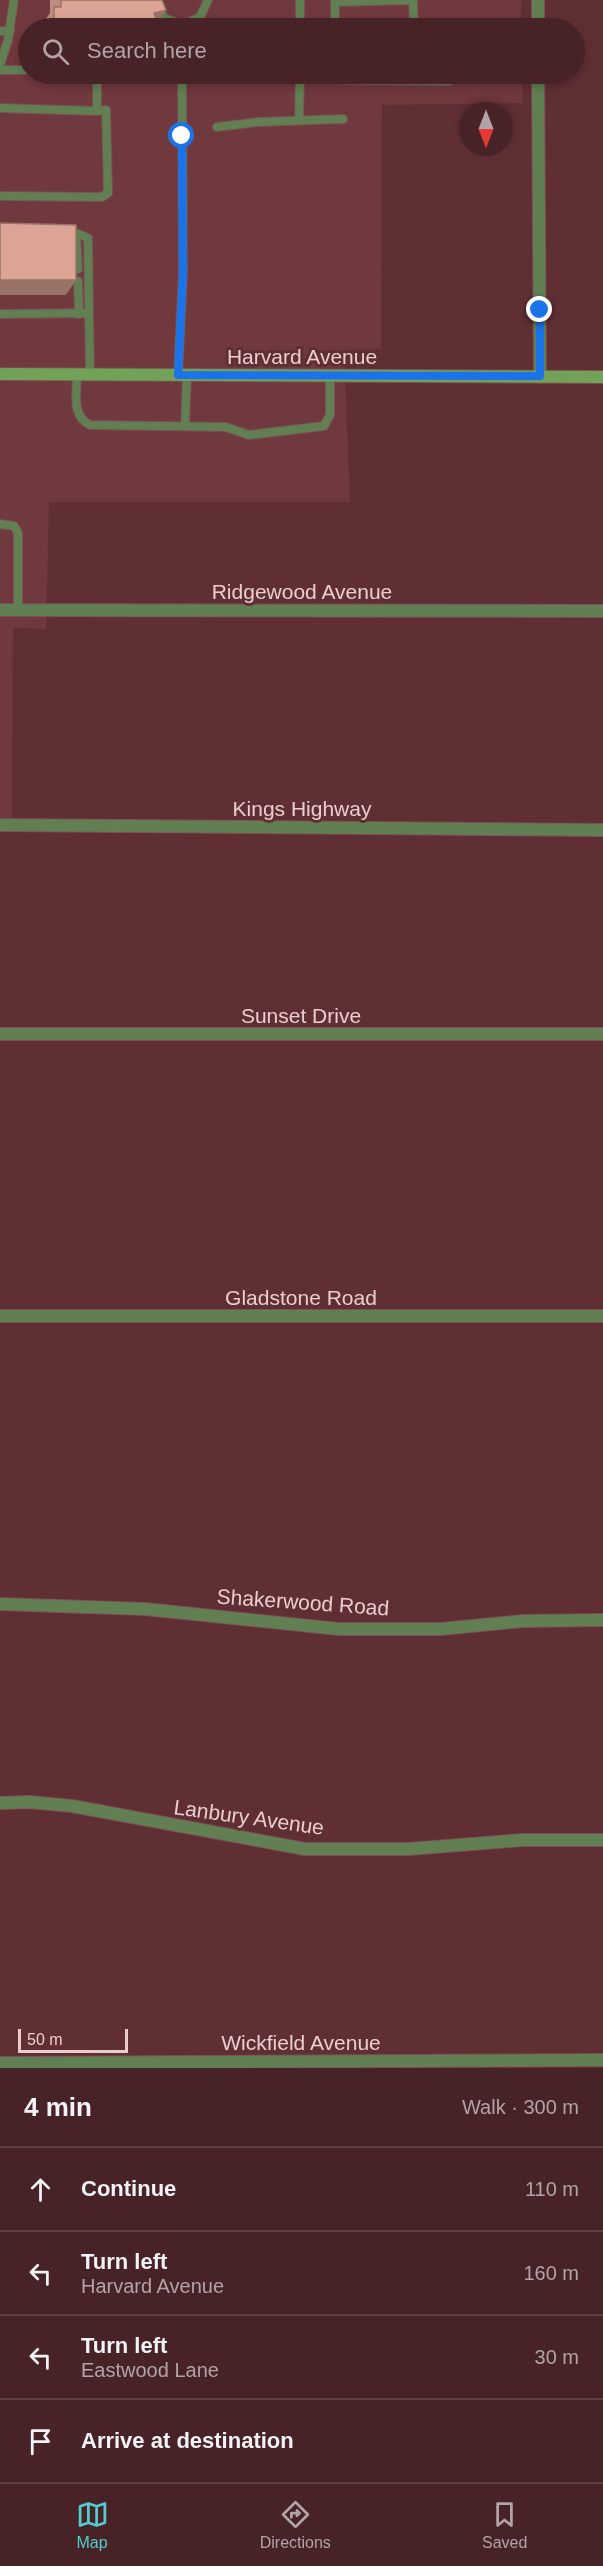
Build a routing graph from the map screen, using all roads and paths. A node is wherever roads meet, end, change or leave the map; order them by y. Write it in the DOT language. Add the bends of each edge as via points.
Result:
graph roads {
  1 [pos="14,0"];
  2 [pos="155,0"];
  3 [pos="208,0"];
  4 [pos="300,0"];
  5 [pos="538,0"];
  6 [pos="164,18"];
  7 [pos="198,18"];
  8 [pos="300,18"];
  9 [pos="335,18"];
  10 [pos="414,18"];
  11 [pos="538,18"];
  12 [pos="5,31"];
  13 [pos="0,65"];
  14 [pos="0,70"];
  15 [pos="18,70"];
  16 [pos="97,84"];
  17 [pos="182,84"];
  18 [pos="300,84"];
  19 [pos="538,84"];
  20 [pos="0,108"];
  21 [pos="97,111"];
  22 [pos="343,119"];
  23 [pos="299,120"];
  24 [pos="218,127"];
  25 [pos="0,196"];
  26 [pos="54,233"];
  27 [pos="76,233"];
  28 [pos="78,269"];
  29 [pos="78,281"];
  30 [pos="89,313"];
  31 [pos="0,314"];
  32 [pos="79,314"];
  33 [pos="0,374"];
  34 [pos="77,374"];
  35 [pos="90,375"];
  36 [pos="182,375"];
  37 [pos="330,376"];
  38 [pos="540,376"];
  39 [pos="603,377"];
  40 [pos="185,426"];
  41 [pos="0,524"];
  42 [pos="0,610"];
  43 [pos="18,610"];
  44 [pos="603,611"];
  45 [pos="0,825"];
  46 [pos="603,830"];
  47 [pos="0,1034"];
  48 [pos="603,1034"];
  49 [pos="0,1316"];
  50 [pos="603,1316"];
  51 [pos="0,1604"];
  52 [pos="603,1620"];
  53 [pos="0,1803"];
  54 [pos="603,1840"];
  55 [pos="603,2060"];
  56 [pos="0,2063"];
  1 -- 12 [label="lane"];
  2 -- 6 [label="lane"];
  3 -- 7 [label="lane"];
  4 -- 8 [label="lane"];
  5 -- 11 [label="street"];
  9 -- 10 [label="lane" via="335,2 413,0"];
  12 -- 13 [label="lane"];
  14 -- 15 [label="lane"];
  16 -- 21 [label="lane"];
  17 -- 36 [label="lane"];
  18 -- 23 [label="lane"];
  19 -- 38 [label="street"];
  20 -- 21 [label="lane"];
  21 -- 25 [label="lane" via="106,110 108,193 102,197"];
  22 -- 23 [label="lane"];
  23 -- 24 [label="lane"];
  26 -- 27 [label="lane"];
  27 -- 28 [label="lane"];
  27 -- 30 [label="lane" via="88,238"];
  29 -- 32 [label="lane"];
  30 -- 32 [label="lane"];
  30 -- 35 [label="lane"];
  31 -- 32 [label="lane"];
  33 -- 34 [label="main road, Harvard Avenue"];
  34 -- 35 [label="main road, Harvard Avenue"];
  34 -- 40 [label="lane" via="78,414 90,425"];
  35 -- 36 [label="main road, Harvard Avenue"];
  36 -- 37 [label="main road, Harvard Avenue"];
  36 -- 40 [label="lane"];
  37 -- 38 [label="main road, Harvard Avenue"];
  37 -- 40 [label="lane" via="330,415 324,426 249,435 226,427"];
  38 -- 39 [label="main road, Harvard Avenue"];
  41 -- 43 [label="lane" via="14,526 18,533"];
  42 -- 43 [label="street, Ridgewood Avenue"];
  43 -- 44 [label="street, Ridgewood Avenue"];
  45 -- 46 [label="street, Kings Highway"];
  47 -- 48 [label="street, Sunset Drive"];
  49 -- 50 [label="street, Gladstone Road"];
  51 -- 52 [label="street, Shakerwood Road" via="145,1609 339,1629 441,1629 523,1621"];
  53 -- 54 [label="street, Lanbury Avenue" via="72,1806 305,1849 409,1849 522,1840"];
  55 -- 56 [label="street, Wickfield Avenue"];
}
